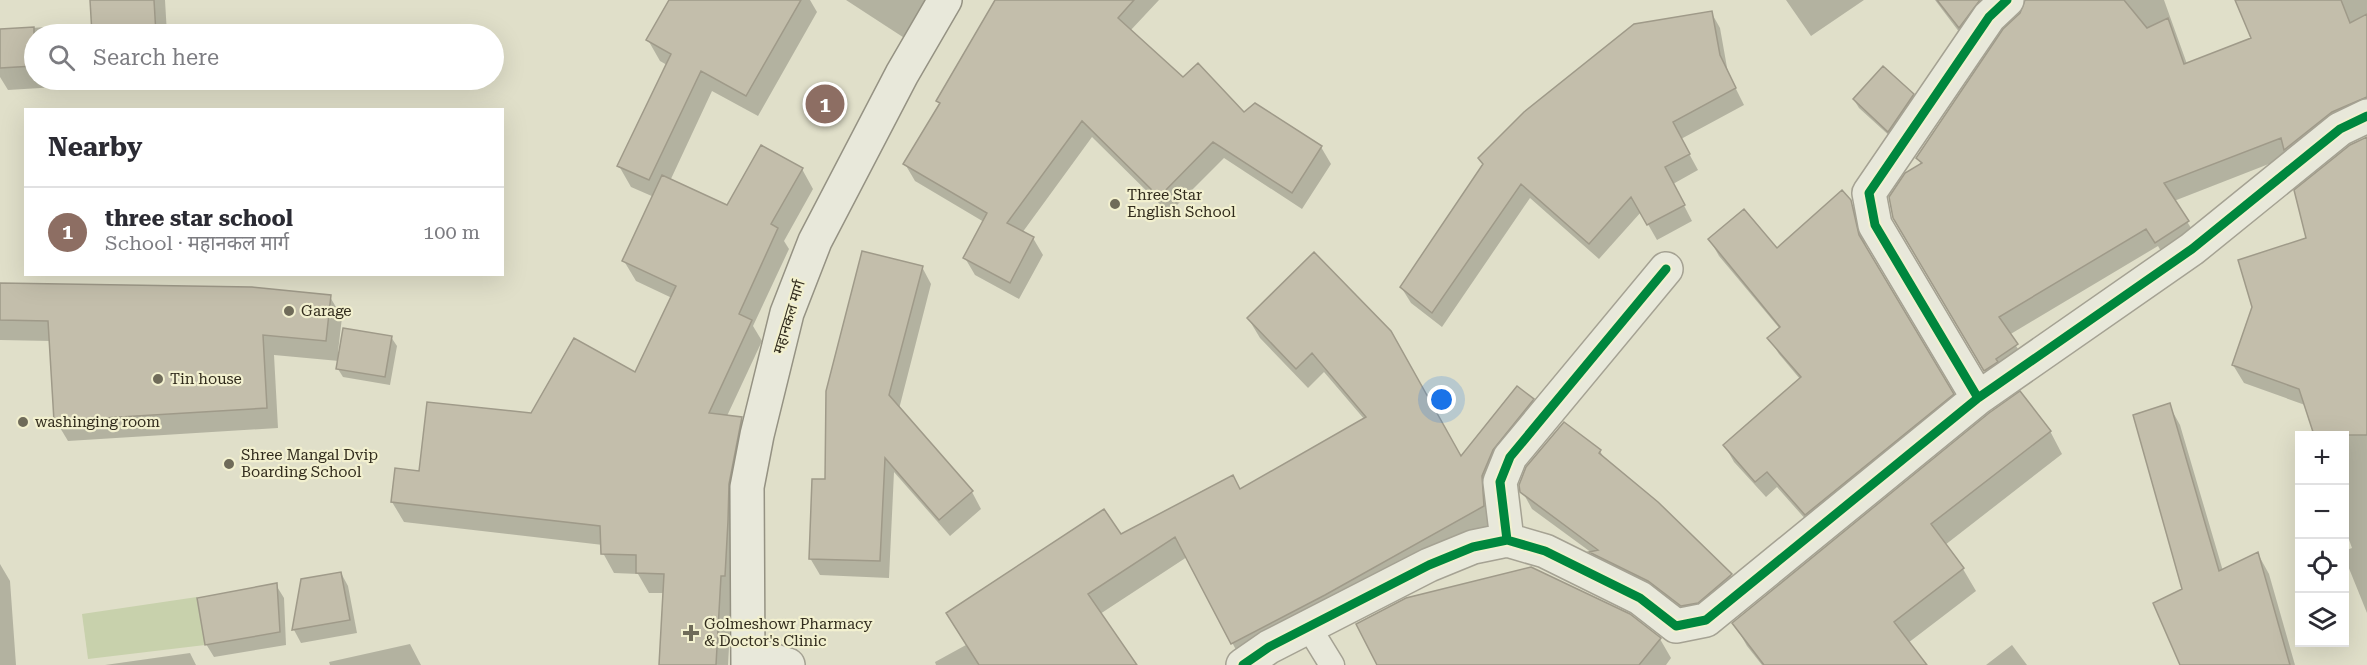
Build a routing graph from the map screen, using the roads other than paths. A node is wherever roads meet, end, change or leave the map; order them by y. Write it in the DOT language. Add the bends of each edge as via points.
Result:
graph roads {
  1 [pos="945,0"];
  2 [pos="2007,0"];
  3 [pos="2367,116"];
  4 [pos="1666,269"];
  5 [pos="1978,398"];
  6 [pos="1507,540"];
  7 [pos="1308,626"];
  8 [pos="749,659"];
  9 [pos="788,665"];
  10 [pos="1243,665"];
  11 [pos="1332,665"];
  1 -- 8 [label="street, महानकल मार्ग" via="815,241 788,313 747,487"];
  2 -- 5 [label="street" via="1989,17 1869,193 1875,225"];
  3 -- 5 [label="street" via="2340,129 2192,249"];
  4 -- 6 [label="street" via="1510,457 1500,482"];
  5 -- 6 [label="street" via="1706,620 1676,626 1640,598 1545,551"];
  6 -- 7 [label="street" via="1473,547 1429,565"];
  7 -- 10 [label="street"];
  7 -- 11 [label="lane"];
  8 -- 9 [label="street"];
}
